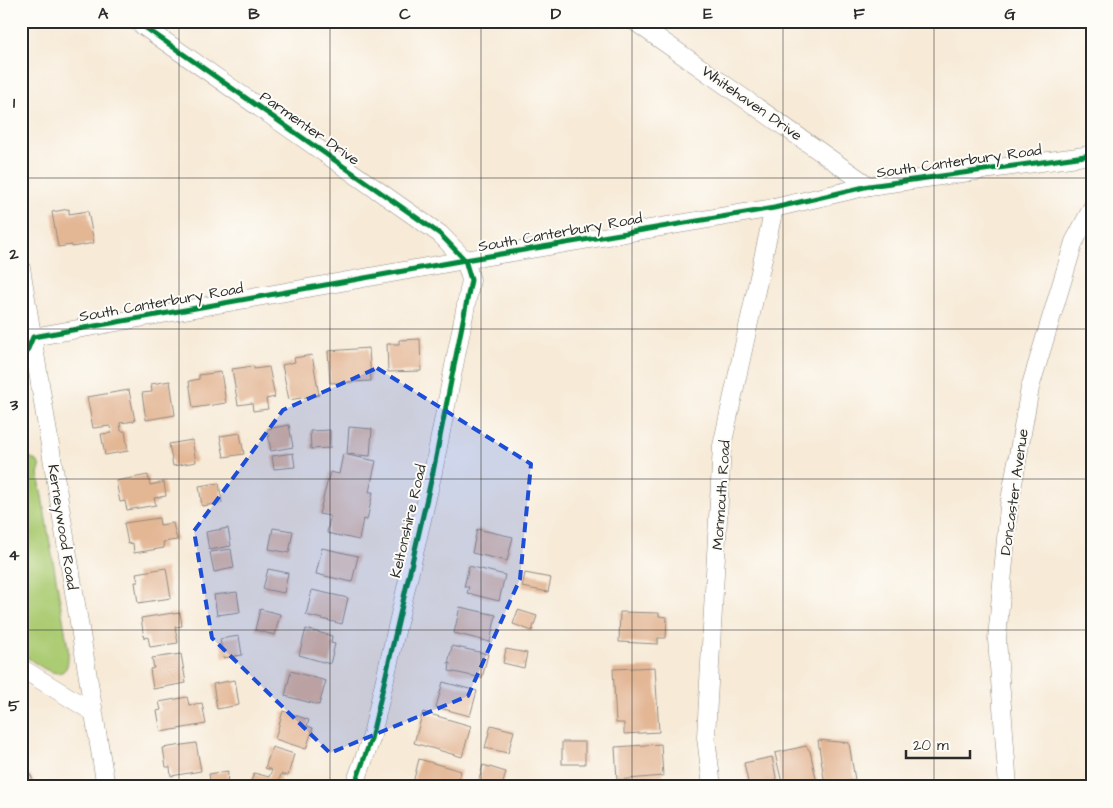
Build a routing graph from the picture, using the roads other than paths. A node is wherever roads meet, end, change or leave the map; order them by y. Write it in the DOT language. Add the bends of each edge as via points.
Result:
graph roads {
  1 [pos="136,21"];
  2 [pos="634,21"];
  3 [pos="1092,155"];
  4 [pos="869,186"];
  5 [pos="774,208"];
  6 [pos="1092,208"];
  7 [pos="465,260"];
  8 [pos="21,268"];
  9 [pos="24,306"];
  10 [pos="34,337"];
  11 [pos="21,365"];
  12 [pos="21,668"];
  13 [pos="93,712"];
  14 [pos="106,787"];
  15 [pos="354,787"];
  16 [pos="712,787"];
  17 [pos="1008,787"];
  1 -- 7 [label="street, Parmenter Drive" via="440,234"];
  2 -- 4 [label="street, Whitehaven Drive"];
  3 -- 4 [label="street, South Canterbury Road"];
  4 -- 5 [label="street, South Canterbury Road"];
  5 -- 7 [label="street, South Canterbury Road"];
  5 -- 16 [label="street, Monmouth Road" via="722,446 706,737"];
  6 -- 17 [label="street, Doncaster Avenue" via="1074,242 1030,388 1010,506 997,639"];
  7 -- 10 [label="street, South Canterbury Road"];
  7 -- 15 [label="street, Keltonshire Road" via="471,280 432,472 370,739"];
  8 -- 9 [label="street, Kerneywood Road"];
  9 -- 10 [label="street, Kerneywood Road"];
  10 -- 11 [label="street"];
  10 -- 13 [label="street, Kerneywood Road"];
  12 -- 13 [label="street"];
  13 -- 14 [label="street, Kerneywood Road"];
}
